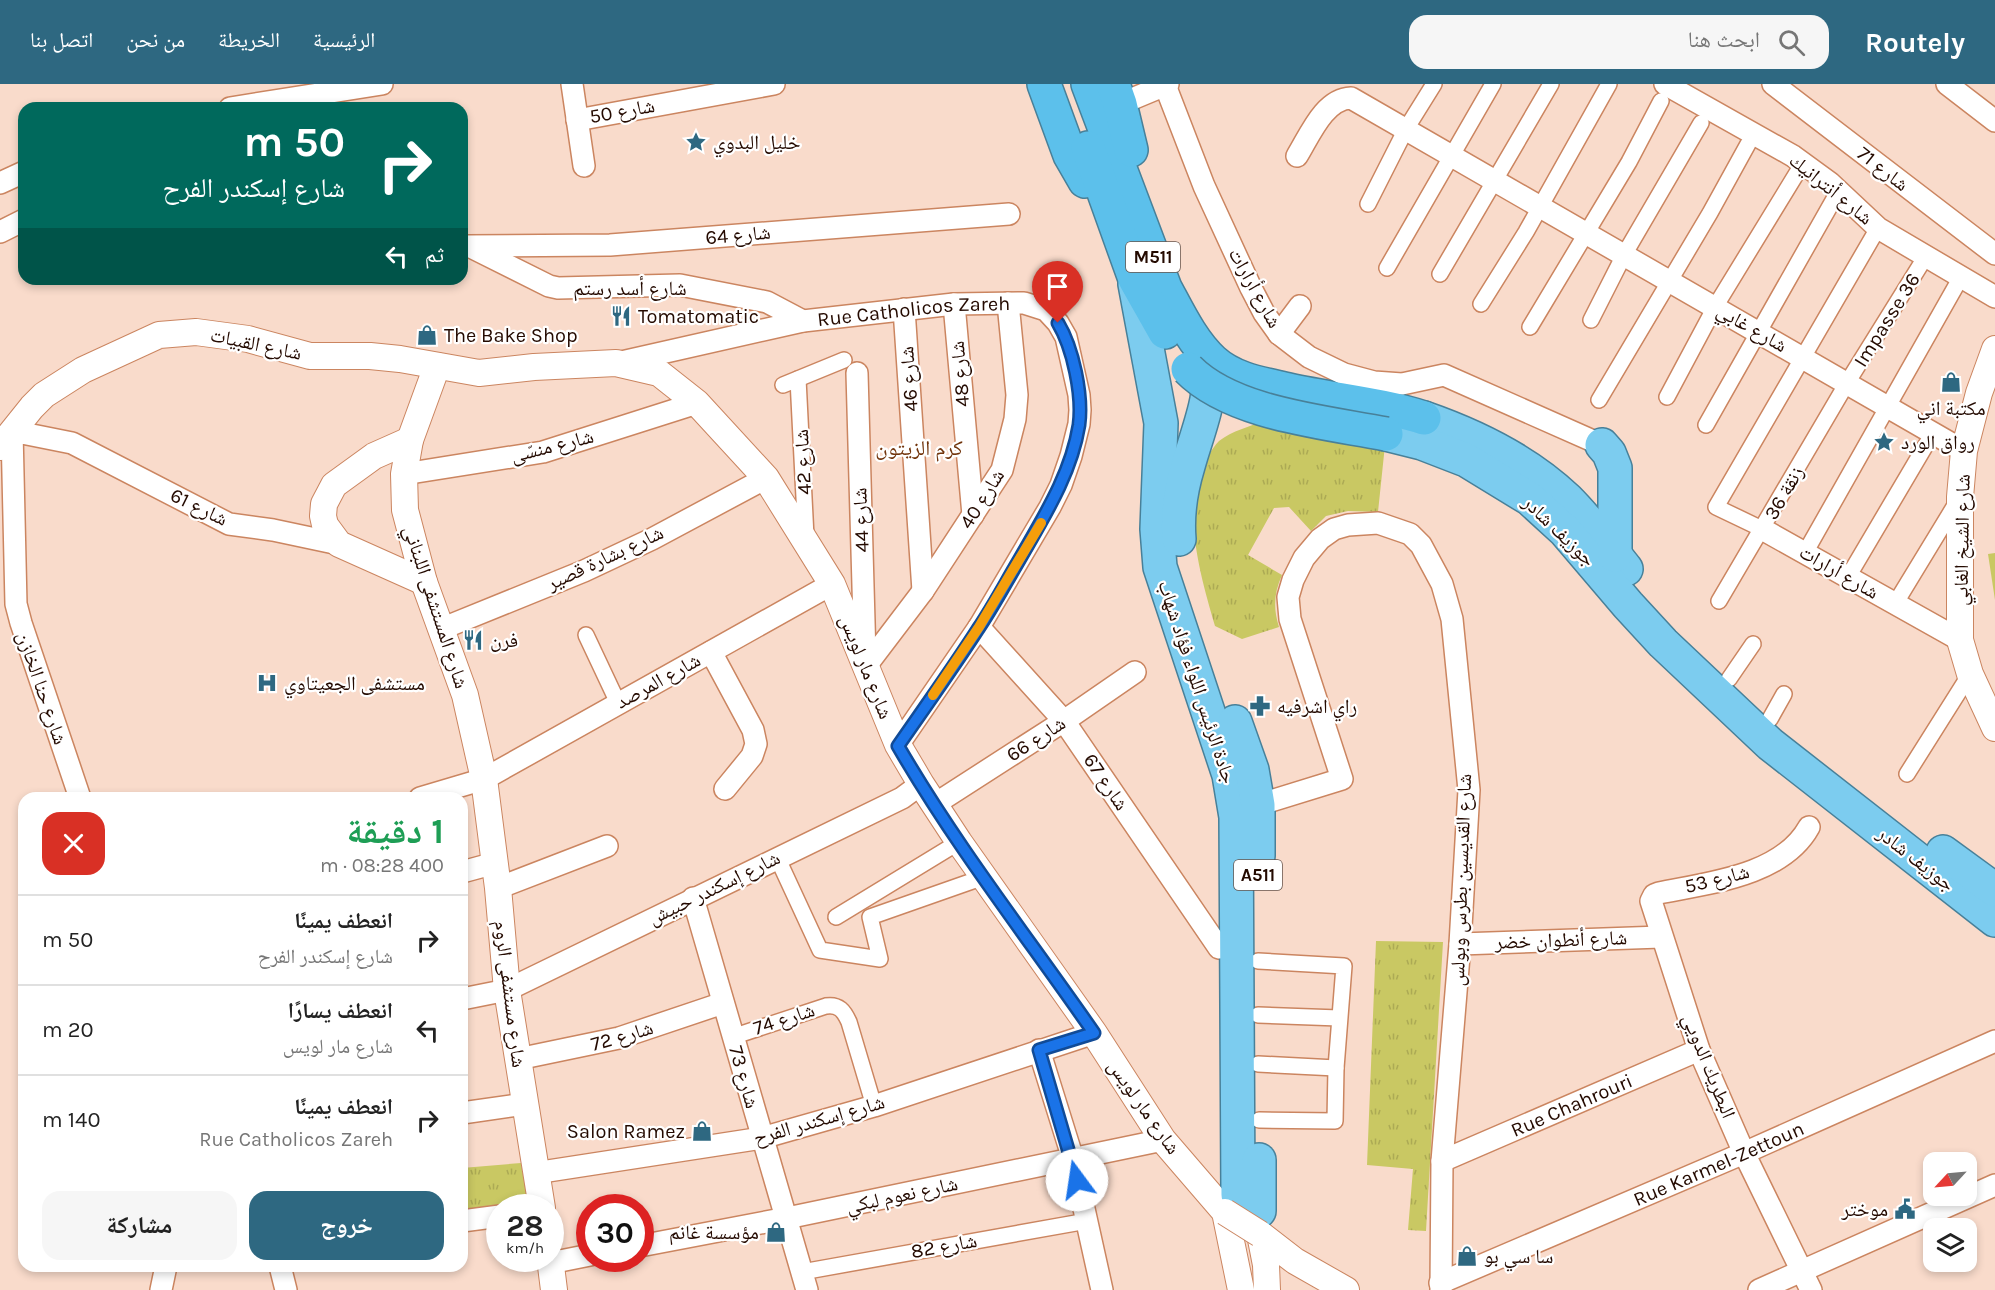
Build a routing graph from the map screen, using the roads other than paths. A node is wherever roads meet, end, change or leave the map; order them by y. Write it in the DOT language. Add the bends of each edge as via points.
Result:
graph roads {
  1 [pos="382,84"];
  2 [pos="572,84"];
  3 [pos="774,84"];
  4 [pos="1044,84"];
  5 [pos="1065,84"];
  6 [pos="1088,84"];
  7 [pos="1434,84"];
  8 [pos="1493,84"];
  9 [pos="1551,84"];
  10 [pos="1609,84"];
  11 [pos="1773,84"];
  12 [pos="1947,84"];
  13 [pos="1166,85"];
  14 [pos="1663,92"];
  15 [pos="259,94"];
  16 [pos="1116,94"];
  17 [pos="242,102"];
  18 [pos="577,120"];
  19 [pos="1995,121"];
  20 [pos="1701,123"];
  21 [pos="1406,129"];
  22 [pos="1748,144"];
  23 [pos="1099,145"];
  24 [pos="1297,156"];
  25 [pos="1452,156"];
  26 [pos="1803,163"];
  27 [pos="584,166"];
  28 [pos="18,175"];
  29 [pos="1494,180"];
  30 [pos="0,183"];
  31 [pos="1838,192"];
  32 [pos="1368,204"];
  33 [pos="1539,206"];
  34 [pos="1009,214"];
  35 [pos="18,223"];
  36 [pos="1878,228"];
  37 [pos="0,232"];
  38 [pos="1586,232"];
  39 [pos="468,245"];
  40 [pos="468,246"];
  41 [pos="1136,246"];
  42 [pos="1995,254"];
  43 [pos="1624,255"];
  44 [pos="1926,256"];
  45 [pos="1387,268"];
  46 [pos="1440,274"];
  47 [pos="1961,277"];
  48 [pos="1135,279"];
  49 [pos="1669,281"];
  50 [pos="1995,297"];
  51 [pos="1008,303"];
  52 [pos="954,304"];
  53 [pos="1481,304"];
  54 [pos="1300,306"];
  55 [pos="1715,307"];
  56 [pos="904,309"];
  57 [pos="1591,320"];
  58 [pos="803,321"];
  59 [pos="1530,327"];
  60 [pos="1757,332"];
  61 [pos="1279,334"];
  62 [pos="1995,350"];
  63 [pos="1802,357"];
  64 [pos="1203,362"];
  65 [pos="616,363"];
  66 [pos="437,366"];
  67 [pos="851,367"];
  68 [pos="479,373"];
  69 [pos="798,379"];
  70 [pos="1847,383"];
  71 [pos="783,385"];
  72 [pos="1987,391"];
  73 [pos="1667,396"];
  74 [pos="1599,400"];
  75 [pos="698,403"];
  76 [pos="1888,407"];
  77 [pos="1706,425"];
  78 [pos="1933,433"];
  79 [pos="6,439"];
  80 [pos="410,440"];
  81 [pos="1602,446"];
  82 [pos="1964,451"];
  83 [pos="404,474"];
  84 [pos="766,478"];
  85 [pos="1960,497"];
  86 [pos="973,515"];
  87 [pos="1762,529"];
  88 [pos="339,544"];
  89 [pos="807,544"];
  90 [pos="1805,553"];
  91 [pos="1615,555"];
  92 [pos="1848,577"];
  93 [pos="424,582"];
  94 [pos="832,584"];
  95 [pos="923,591"];
  96 [pos="1719,601"];
  97 [pos="1895,604"];
  98 [pos="979,627"];
  99 [pos="441,628"];
  100 [pos="586,635"];
  101 [pos="1960,640"];
  102 [pos="1753,644"];
  103 [pos="711,652"];
  104 [pos="866,666"];
  105 [pos="1135,672"];
  106 [pos="1970,674"];
  107 [pos="1729,679"];
  108 [pos="618,703"];
  109 [pos="1992,713"];
  110 [pos="1064,721"];
  111 [pos="898,746"];
  112 [pos="1907,774"];
  113 [pos="484,779"];
  114 [pos="725,789"];
  115 [pos="78,792"];
  116 [pos="440,792"];
  117 [pos="928,794"];
  118 [pos="1258,805"];
  119 [pos="1809,827"];
  120 [pos="959,842"];
  121 [pos="607,846"];
  122 [pos="777,857"];
  123 [pos="468,873"];
  124 [pos="497,875"];
  125 [pos="984,876"];
  126 [pos="693,898"];
  127 [pos="1989,905"];
  128 [pos="836,917"];
  129 [pos="1661,937"];
  130 [pos="1460,944"];
  131 [pos="1219,948"];
  132 [pos="1258,961"];
  133 [pos="507,990"];
  134 [pos="468,998"];
  135 [pos="723,1003"];
  136 [pos="1258,1015"];
  137 [pos="1339,1018"];
  138 [pos="1094,1033"];
  139 [pos="732,1037"];
  140 [pos="1995,1041"];
  141 [pos="1039,1050"];
  142 [pos="1700,1050"];
  143 [pos="518,1059"];
  144 [pos="1258,1064"];
  145 [pos="1336,1068"];
  146 [pos="525,1104"];
  147 [pos="874,1106"];
  148 [pos="468,1112"];
  149 [pos="1259,1120"];
  150 [pos="762,1138"];
  151 [pos="1164,1140"];
  152 [pos="1744,1153"];
  153 [pos="1073,1159"];
  154 [pos="1442,1161"];
  155 [pos="535,1173"];
  156 [pos="1995,1185"];
  157 [pos="539,1194"];
  158 [pos="1245,1213"];
  159 [pos="486,1218"];
  160 [pos="787,1218"];
  161 [pos="468,1220"];
  162 [pos="1087,1221"];
  163 [pos="654,1243"];
  164 [pos="1802,1271"];
  165 [pos="165,1272"];
  166 [pos="282,1272"];
  167 [pos="552,1272"];
  168 [pos="805,1281"];
  169 [pos="1441,1287"];
  170 [pos="161,1290"];
  171 [pos="286,1290"];
  172 [pos="554,1290"];
  173 [pos="1102,1290"];
  174 [pos="1241,1290"];
  175 [pos="1267,1290"];
  176 [pos="1346,1290"];
  177 [pos="1759,1290"];
  178 [pos="1811,1290"];
  1 -- 15 [label="street"];
  2 -- 18 [label="street"];
  3 -- 18 [label="street, شارع 50"];
  4 -- 41 [label="highway" via="1070,155"];
  5 -- 23 [label="highway, M511"];
  6 -- 23 [label="highway, M511"];
  7 -- 21 [label="street"];
  8 -- 25 [label="street"];
  9 -- 29 [label="street"];
  10 -- 33 [label="street"];
  11 -- 42 [label="street, شارع 71"];
  12 -- 19 [label="street"];
  13 -- 16 [label="street"];
  13 -- 61 [label="street, شارع أرارات" via="1204,186 1251,288"];
  14 -- 26 [label="street, شارع أنترانيك" via="1738,123"];
  14 -- 38 [label="street" via="1629,162"];
  15 -- 17 [label="street"];
  16 -- 41 [label="highway" via="1143,198"];
  18 -- 27 [label="street"];
  20 -- 43 [label="street"];
  21 -- 24 [label="street, شارع غابي" via="1351,98 1341,100 1331,106"];
  21 -- 25 [label="street, شارع غابي"];
  21 -- 32 [label="street"];
  22 -- 49 [label="street"];
  23 -- 41 [label="highway, M511"];
  25 -- 29 [label="street, شارع غابي"];
  25 -- 45 [label="street"];
  26 -- 31 [label="street, شارع أنترانيك"];
  26 -- 55 [label="street"];
  28 -- 30 [label="street"];
  29 -- 33 [label="street, شارع غابي"];
  29 -- 46 [label="street"];
  31 -- 36 [label="street, شارع أنترانيك"];
  31 -- 60 [label="street"];
  33 -- 38 [label="street, شارع غابي"];
  33 -- 53 [label="street"];
  34 -- 39 [label="street, شارع 64" via="610,245"];
  35 -- 37 [label="street"];
  36 -- 44 [label="street, شارع أنترانيك"];
  36 -- 63 [label="street"];
  38 -- 43 [label="street, شارع غابي"];
  38 -- 59 [label="street"];
  40 -- 58 [label="street, شارع أسد رستم" via="549,286 681,285 767,302"];
  41 -- 48 [label="highway, جوزيف شادر / M511"];
  41 -- 64 [label="highway, M511" via="1165,288"];
  43 -- 49 [label="street, شارع غابي"];
  43 -- 57 [label="street"];
  44 -- 47 [label="street, شارع أنترانيك"];
  44 -- 70 [label="street, Impasse 36"];
  47 -- 50 [label="street, شارع أنترانيك"];
  47 -- 76 [label="street"];
  48 -- 64 [label="highway, جوزيف شادر"];
  48 -- 158 [label="highway, جادة الرئيس اللواء فؤاد شهاب / A511" via="1161,423 1157,529 1160,567 1229,775 1236,817"];
  49 -- 55 [label="street, شارع غابي"];
  49 -- 74 [label="street"];
  51 -- 52 [label="street, Rue Catholicos Zareh"];
  51 -- 86 [label="street, شارع 40" via="1017,395 1015,419 1002,470"];
  51 -- 98 [label="street, Rue Catholicos Zareh" via="1046,310 1058,323 1066,337 1079,395 1079,424 1071,456 1050,507"];
  52 -- 56 [label="street, Rue Catholicos Zareh"];
  52 -- 86 [label="street, شارع 48"];
  54 -- 61 [label="street"];
  55 -- 60 [label="street, شارع غابي"];
  55 -- 73 [label="street"];
  56 -- 58 [label="street, Rue Catholicos Zareh"];
  56 -- 95 [label="street, شارع 46"];
  58 -- 65 [label="street, Rue Catholicos Zareh"];
  60 -- 63 [label="street, شارع غابي"];
  60 -- 77 [label="street"];
  61 -- 81 [label="street, شارع أرارات" via="1310,357 1344,374 1402,384 1444,375"];
  62 -- 72 [label="street, شارع الشيخ الغابي"];
  63 -- 70 [label="street, شارع غابي"];
  63 -- 87 [label="street, شارع أرارات" via="1716,507"];
  64 -- 91 [label="highway, جوزيف شادر" via="1260,384 1399,410 1497,449 1544,479 1585,518"];
  64 -- 118 [label="highway, جادة الرئيس اللواء فؤاد شهاب / A511" via="1210,372 1208,401 1181,496 1180,553 1191,599 1252,770"];
  64 -- 127 [label="highway, جوزيف شادر, bridge" via="1217,392 1294,416 1422,444 1466,460 1530,499 1565,531 1663,643 1770,744"];
  65 -- 68 [label="street, شارع مار لويس"];
  65 -- 75 [label="street, شارع مار لويس" via="658,373"];
  66 -- 68 [label="street, شارع القبيات"];
  66 -- 79 [label="street, شارع القبيات" via="370,356 310,356 248,339 196,332 159,335 58,385 32,407"];
  66 -- 80 [label="street, شارع المستشفى اللبناني"];
  67 -- 69 [label="street"];
  67 -- 104 [label="street, شارع 44"];
  69 -- 71 [label="street"];
  69 -- 89 [label="street, شارع 42"];
  70 -- 76 [label="street, شارع غابي"];
  70 -- 87 [label="street, زنقة 36"];
  72 -- 82 [label="street, شارع الشيخ الغابي"];
  75 -- 83 [label="street, شارع منسّى" via="543,452"];
  75 -- 84 [label="street, شارع مار لويس"];
  76 -- 78 [label="street, شارع غابي"];
  76 -- 90 [label="street"];
  78 -- 82 [label="street, شارع غابي"];
  78 -- 92 [label="street"];
  79 -- 88 [label="street, شارع 61" via="72,443 229,524"];
  79 -- 115 [label="street, شارع حنا الخازن" via="16,604"];
  80 -- 83 [label="street, شارع المستشفى اللبناني"];
  80 -- 88 [label="street" via="374,456 329,492 323,516"];
  81 -- 91 [label="highway" via="1615,468"];
  82 -- 85 [label="street, شارع الشيخ الغابي"];
  83 -- 93 [label="street, شارع المستشفى اللبناني" via="405,510"];
  84 -- 89 [label="street, شارع مار لويس"];
  84 -- 99 [label="street, شارع بشارة قصير" via="584,571"];
  85 -- 97 [label="street"];
  85 -- 101 [label="street, شارع الشيخ الغابي"];
  86 -- 95 [label="street, شارع 40"];
  87 -- 90 [label="street, شارع أرارات"];
  87 -- 96 [label="street, زنقة 36"];
  88 -- 93 [label="street, شارع 61"];
  89 -- 94 [label="street, شارع مار لويس"];
  90 -- 92 [label="street, شارع أرارات"];
  91 -- 107 [label="highway, جوزيف شادر" via="1668,618"];
  92 -- 97 [label="street, شارع أرارات"];
  93 -- 99 [label="street, شارع المستشفى اللبناني"];
  94 -- 103 [label="street, شارع المرصد"];
  94 -- 104 [label="street, شارع مار لويس"];
  95 -- 104 [label="street, شارع 40"];
  97 -- 101 [label="street, شارع أرارات"];
  98 -- 110 [label="street, شارع 67"];
  98 -- 111 [label="street, Rue Catholicos Zareh"];
  99 -- 113 [label="street, شارع المستشفى اللبناني" via="465,695"];
  100 -- 108 [label="street"];
  101 -- 106 [label="street, شارع الشيخ الغابي"];
  102 -- 107 [label="street"];
  103 -- 108 [label="street, شارع المرصد"];
  103 -- 114 [label="street" via="753,730 756,744 752,756"];
  104 -- 111 [label="street, شارع مار لويس"];
  105 -- 110 [label="street, شارع 66"];
  106 -- 109 [label="street, شارع الشيخ الغابي"];
  106 -- 112 [label="street"];
  107 -- 127 [label="highway, جوزيف شادر" via="1777,706 1844,779"];
  108 -- 113 [label="street, شارع المرصد"];
  110 -- 117 [label="street, شارع 66"];
  110 -- 131 [label="street, شارع 67"];
  111 -- 117 [label="street, شارع مار لويس"];
  113 -- 116 [label="street"];
  113 -- 124 [label="street, شارع مستشفى الروم"];
  117 -- 120 [label="street, شارع مار لويس"];
  117 -- 122 [label="street, شارع إسكندر حبيش" via="902,798"];
  118 -- 130 [label="street, شارع القديسين بطرس وبولس" via="1342,779 1290,619 1288,597 1304,558 1320,539 1348,525 1378,523 1410,534 1435,568 1452,619 1469,790"];
  118 -- 132 [label="highway, جادة الرئيس اللواء فؤاد شهاب / A511"];
  119 -- 129 [label="street, شارع 53" via="1796,846 1757,870 1656,893 1651,904"];
  120 -- 125 [label="street, شارع مار لويس"];
  120 -- 128 [label="street"];
  121 -- 124 [label="street"];
  122 -- 125 [label="street" via="820,951 880,959 870,917"];
  122 -- 126 [label="street, شارع إسكندر حبيش"];
  123 -- 124 [label="street"];
  124 -- 133 [label="street, شارع مستشفى الروم"];
  125 -- 138 [label="street, شارع مار لويس"];
  126 -- 133 [label="street, شارع إسكندر حبيش"];
  126 -- 135 [label="street, شارع 73"];
  129 -- 130 [label="street, شارع أنطوان خضر"];
  129 -- 142 [label="street, البطريك الدويي"];
  130 -- 154 [label="street, شارع القديسين بطرس وبولس"];
  132 -- 136 [label="highway, جادة الرئيس اللواء فؤاد شهاب / A511"];
  132 -- 137 [label="street" via="1344,966"];
  133 -- 134 [label="street, شارع إسكندر حبيش"];
  133 -- 143 [label="street, شارع مستشفى الروم"];
  135 -- 139 [label="street, شارع 73"];
  135 -- 143 [label="street, شارع 72" via="619,1038"];
  136 -- 137 [label="street"];
  136 -- 144 [label="highway, جادة الرئيس اللواء فؤاد شهاب / A511"];
  137 -- 145 [label="street"];
  138 -- 141 [label="street, شارع إسكندر الفرح"];
  138 -- 151 [label="street, شارع مار لويس"];
  139 -- 147 [label="street, شارع 74" via="826,1006 837,1006 849,1022"];
  139 -- 150 [label="street, شارع 73"];
  140 -- 152 [label="street, Rue Karmel-Zettoun"];
  141 -- 147 [label="street, شارع إسكندر الفرح"];
  141 -- 153 [label="street"];
  142 -- 152 [label="street, البطريك الدويي"];
  142 -- 154 [label="street, Rue Chahrouri"];
  143 -- 146 [label="street, شارع مستشفى الروم"];
  144 -- 145 [label="street"];
  144 -- 149 [label="highway, جادة الرئيس اللواء فؤاد شهاب / A511"];
  145 -- 149 [label="street" via="1335,1121"];
  146 -- 148 [label="street"];
  146 -- 155 [label="street, شارع مستشفى الروم"];
  147 -- 150 [label="street, شارع إسكندر الفرح"];
  149 -- 158 [label="highway, جادة الرئيس اللواء فؤاد شهاب / A511"];
  150 -- 155 [label="street, شارع إسكندر الفرح"];
  150 -- 160 [label="street, شارع 73"];
  151 -- 153 [label="street, شارع نعوم لبكي"];
  151 -- 158 [label="street, شارع مار لويس"];
  152 -- 164 [label="street, البطريك الدويي"];
  152 -- 169 [label="street, Rue Karmel-Zettoun"];
  153 -- 160 [label="street, شارع نعوم لبكي"];
  153 -- 162 [label="street"];
  154 -- 169 [label="street, شارع القديسين بطرس وبولس"];
  155 -- 157 [label="street, شارع مستشفى الروم"];
  156 -- 164 [label="street"];
  158 -- 174 [label="street"];
  158 -- 175 [label="street" via="1266,1265"];
  158 -- 176 [label="street, شارع مار لويس" via="1295,1262"];
  159 -- 161 [label="street"];
  160 -- 163 [label="street, شارع نعوم لبكي"];
  160 -- 168 [label="street, شارع 73"];
  162 -- 168 [label="street, شارع 82"];
  162 -- 173 [label="street"];
  164 -- 177 [label="street"];
  164 -- 178 [label="street, البطريك الدويي"];
  165 -- 170 [label="street"];
  166 -- 171 [label="street"];
  167 -- 172 [label="street"];
}
